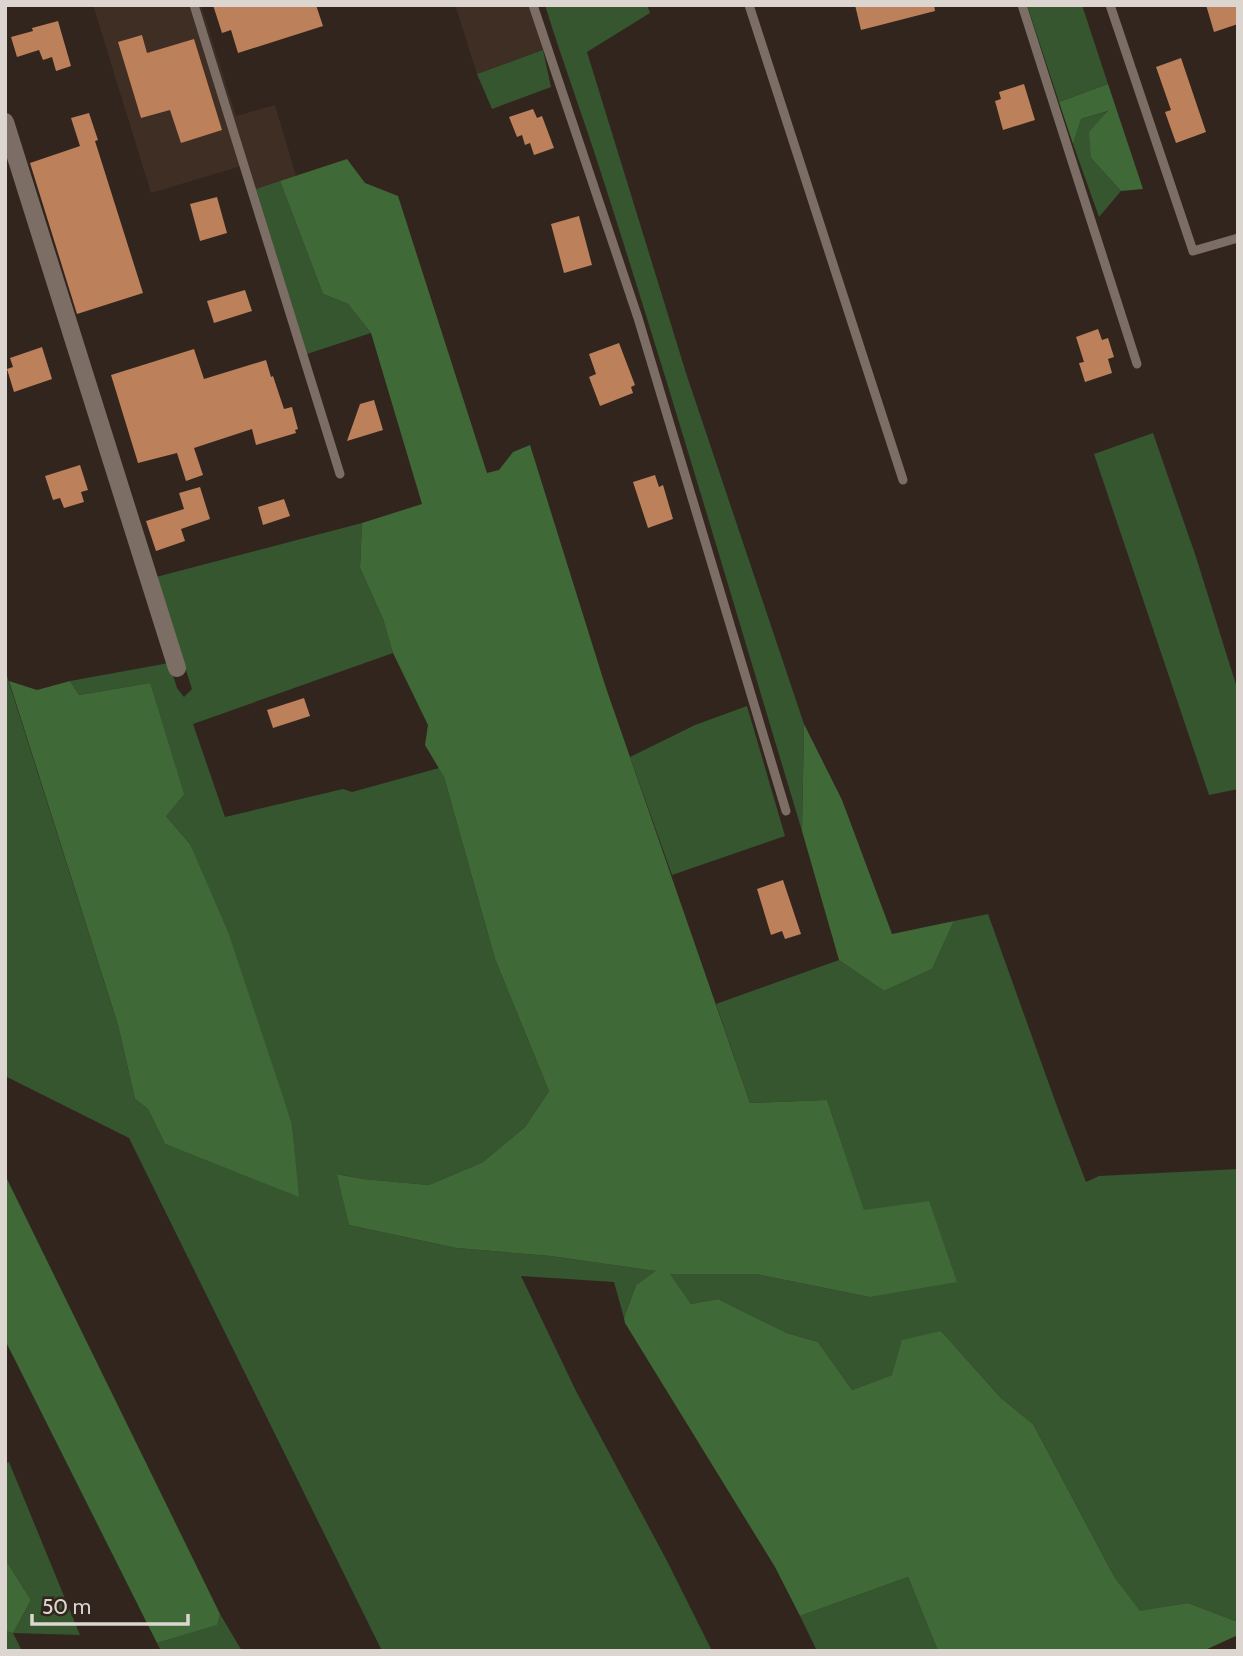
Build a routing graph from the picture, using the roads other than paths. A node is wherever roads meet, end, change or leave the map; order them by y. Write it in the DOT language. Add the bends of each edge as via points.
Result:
graph roads {
  1 [pos="194,5"];
  2 [pos="533,5"];
  3 [pos="750,5"];
  4 [pos="1022,5"];
  5 [pos="1110,5"];
  6 [pos="5,122"];
  7 [pos="1238,238"];
  8 [pos="1137,364"];
  9 [pos="340,474"];
  10 [pos="903,480"];
  11 [pos="177,668"];
  12 [pos="786,811"];
  1 -- 9 [label="lane"];
  2 -- 12 [label="lane" via="638,318"];
  3 -- 10 [label="lane"];
  4 -- 8 [label="lane"];
  5 -- 7 [label="lane" via="1193,251"];
  6 -- 11 [label="street"];
}
